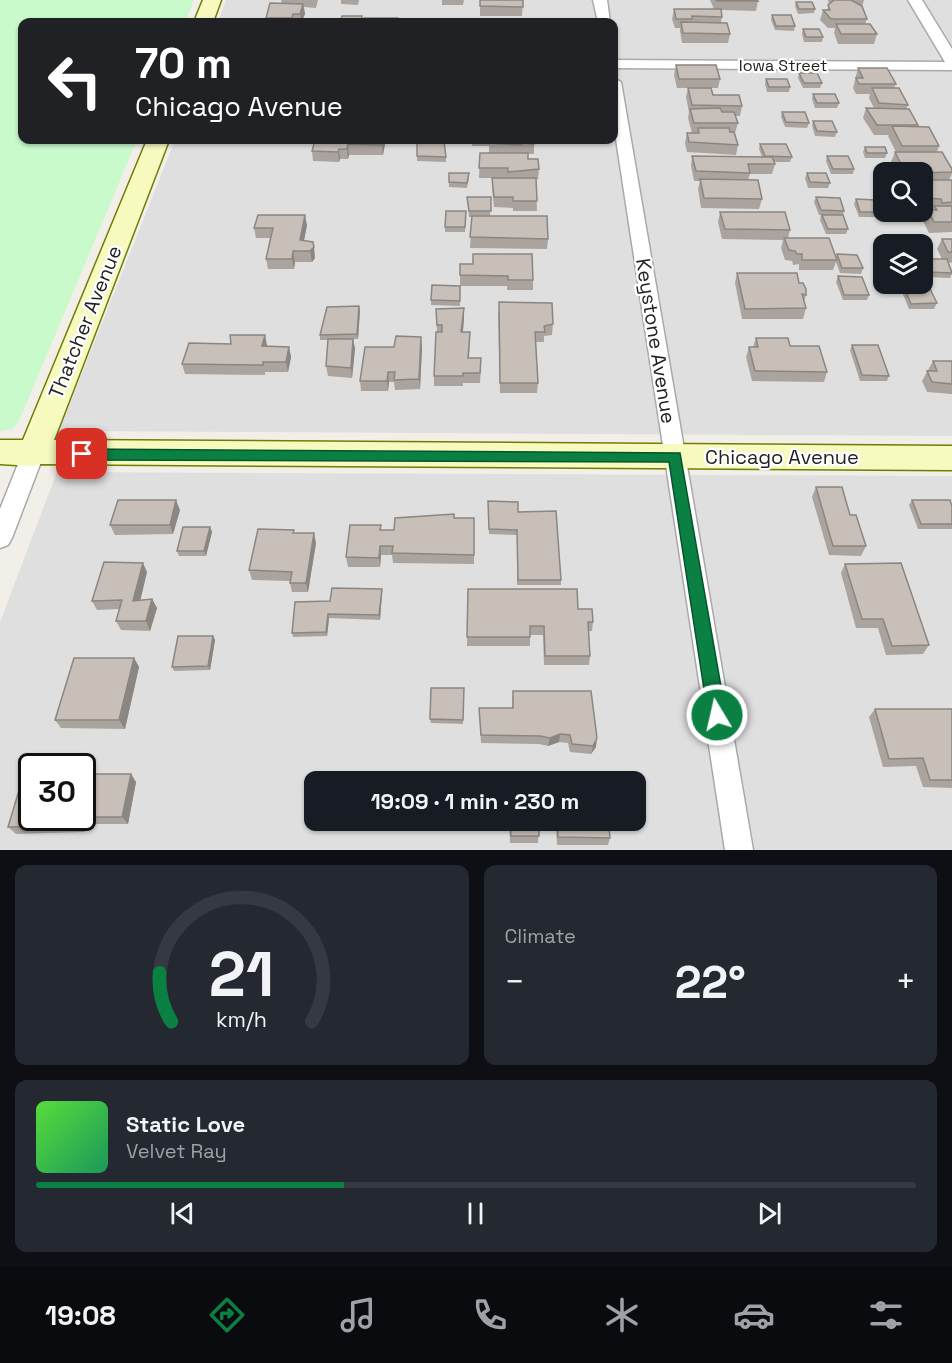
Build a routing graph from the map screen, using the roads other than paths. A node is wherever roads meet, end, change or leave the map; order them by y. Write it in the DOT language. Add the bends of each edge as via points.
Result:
graph roads {
  1 [pos="212,0"];
  2 [pos="600,0"];
  3 [pos="915,0"];
  4 [pos="205,18"];
  5 [pos="603,18"];
  6 [pos="952,61"];
  7 [pos="618,64"];
  8 [pos="952,66"];
  9 [pos="618,107"];
  10 [pos="156,144"];
  11 [pos="0,452"];
  12 [pos="33,454"];
  13 [pos="675,457"];
  14 [pos="952,458"];
  15 [pos="0,538"];
  16 [pos="739,850"];
  1 -- 4 [label="main road"];
  2 -- 5 [label="street"];
  3 -- 6 [label="street"];
  7 -- 8 [label="street, Iowa Street"];
  9 -- 13 [label="street, Keystone Avenue"];
  10 -- 12 [label="main road, Thatcher Avenue"];
  11 -- 12 [label="main road, Chicago Avenue"];
  12 -- 13 [label="main road, Chicago Avenue"];
  12 -- 15 [label="street, Thatcher Avenue"];
  13 -- 14 [label="main road, Chicago Avenue"];
  13 -- 16 [label="street, Keystone Avenue"];
}
